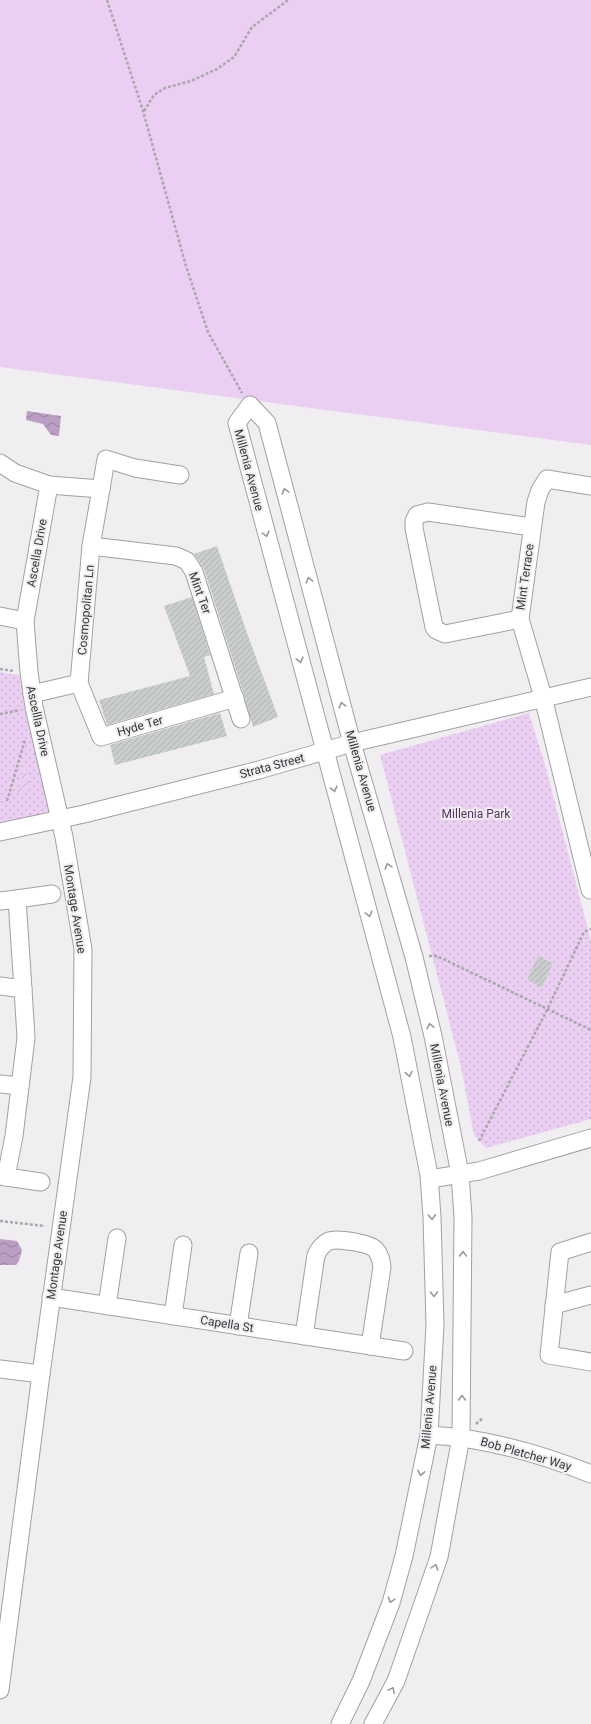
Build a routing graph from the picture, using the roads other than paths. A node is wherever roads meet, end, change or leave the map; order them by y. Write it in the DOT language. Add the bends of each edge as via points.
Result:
graph roads {
  1 [pos="0,463"];
  2 [pos="180,475"];
  3 [pos="48,485"];
  4 [pos="591,486"];
  5 [pos="101,489"];
  6 [pos="532,527"];
  7 [pos="90,546"];
  8 [pos="0,616"];
  9 [pos="520,619"];
  10 [pos="25,621"];
  11 [pos="79,683"];
  12 [pos="591,687"];
  13 [pos="543,697"];
  14 [pos="235,698"];
  15 [pos="33,700"];
  16 [pos="241,719"];
  17 [pos="352,743"];
  18 [pos="324,751"];
  19 [pos="59,819"];
  20 [pos="0,832"];
  21 [pos="591,891"];
  22 [pos="52,894"];
  23 [pos="17,899"];
  24 [pos="0,901"];
  25 [pos="0,986"];
  26 [pos="23,989"];
  27 [pos="0,1084"];
  28 [pos="20,1086"];
  29 [pos="591,1138"];
  30 [pos="460,1174"];
  31 [pos="3,1176"];
  32 [pos="430,1179"];
  33 [pos="41,1182"];
  34 [pos="117,1238"];
  35 [pos="591,1242"];
  36 [pos="183,1245"];
  37 [pos="249,1253"];
  38 [pos="591,1295"];
  39 [pos="51,1297"];
  40 [pos="554,1305"];
  41 [pos="107,1306"];
  42 [pos="173,1316"];
  43 [pos="238,1326"];
  44 [pos="304,1336"];
  45 [pos="370,1346"];
  46 [pos="404,1351"];
  47 [pos="591,1362"];
  48 [pos="0,1369"];
  49 [pos="41,1374"];
  50 [pos="429,1435"];
  51 [pos="461,1437"];
  52 [pos="591,1474"];
  53 [pos="2,1656"];
  54 [pos="0,1690"];
  55 [pos="340,1724"];
  56 [pos="373,1724"];
  1 -- 3 [label="street" via="15,473"];
  2 -- 5 [label="street, Cosmopolitan Ln" via="136,468 106,459"];
  3 -- 5 [label="street"];
  3 -- 10 [label="street, Ascella Drive"];
  4 -- 6 [label="street, Mint Terrace" via="547,479 536,502"];
  5 -- 7 [label="street, Cosmopolitan Ln"];
  6 -- 9 [label="street, Mint Terrace"];
  6 -- 9 [label="street" via="428,512 417,515 414,521 436,630 445,634"];
  7 -- 11 [label="street, Cosmopolitan Ln"];
  7 -- 14 [label="street, Mint Ter" via="176,556 187,561 194,572"];
  8 -- 10 [label="street"];
  9 -- 13 [label="street, Mint Terrace"];
  10 -- 15 [label="street, Ascellla Drive"];
  11 -- 14 [label="street, Hyde Ter" via="101,737"];
  11 -- 15 [label="street"];
  12 -- 13 [label="street, Strata Street"];
  13 -- 17 [label="street, Strata Street"];
  13 -- 21 [label="street, Mint Terrace"];
  14 -- 16 [label="street, Mint Ter"];
  15 -- 19 [label="street, Ascellla Drive"];
  17 -- 18 [label="street, Strata Street"];
  17 -- 18 [label="street, Millenia Avenue, one-way" via="267,423 250,405 237,423"];
  30 -- 17 [label="street, Millenia Avenue, one-way" via="433,1036 414,957"];
  18 -- 19 [label="street, Strata Street" via="252,772"];
  18 -- 32 [label="street, Millenia Avenue, one-way" via="402,1037"];
  19 -- 20 [label="street, Strata Street"];
  19 -- 39 [label="street, Montage Avenue" via="83,949 82,1077"];
  22 -- 23 [label="street"];
  23 -- 24 [label="street"];
  23 -- 26 [label="street"];
  25 -- 26 [label="street"];
  26 -- 28 [label="street" via="26,1038"];
  27 -- 28 [label="street"];
  28 -- 31 [label="street" via="14,1136"];
  29 -- 30 [label="street" via="479,1171"];
  30 -- 32 [label="street"];
  51 -- 30 [label="street, Millenia Avenue, one-way" via="463,1216"];
  31 -- 33 [label="street"];
  32 -- 50 [label="street, Millenia Avenue, one-way" via="435,1325"];
  34 -- 41 [label="street"];
  35 -- 40 [label="street" via="560,1252"];
  36 -- 42 [label="street"];
  37 -- 43 [label="street"];
  38 -- 40 [label="street"];
  39 -- 41 [label="street, Capella St"];
  39 -- 49 [label="street, Montage Avenue"];
  40 -- 47 [label="street" via="548,1355"];
  41 -- 42 [label="street, Capella St"];
  42 -- 43 [label="street, Capella St"];
  43 -- 44 [label="street, Capella St"];
  44 -- 45 [label="street, Capella St"];
  44 -- 45 [label="street" via="318,1251 333,1240 352,1242 372,1246 381,1261"];
  45 -- 46 [label="street, Capella St"];
  48 -- 49 [label="street"];
  49 -- 53 [label="street, Montage Avenue"];
  50 -- 51 [label="street, Bob Pletcher Way"];
  50 -- 55 [label="street, Millenia Avenue, one-way" via="404,1556 391,1603 361,1681"];
  51 -- 52 [label="street, Bob Pletcher Way" via="558,1461"];
  56 -- 51 [label="street, Millenia Avenue, one-way" via="396,1681 439,1557"];
  53 -- 54 [label="street, Montage Avenue"];
}
